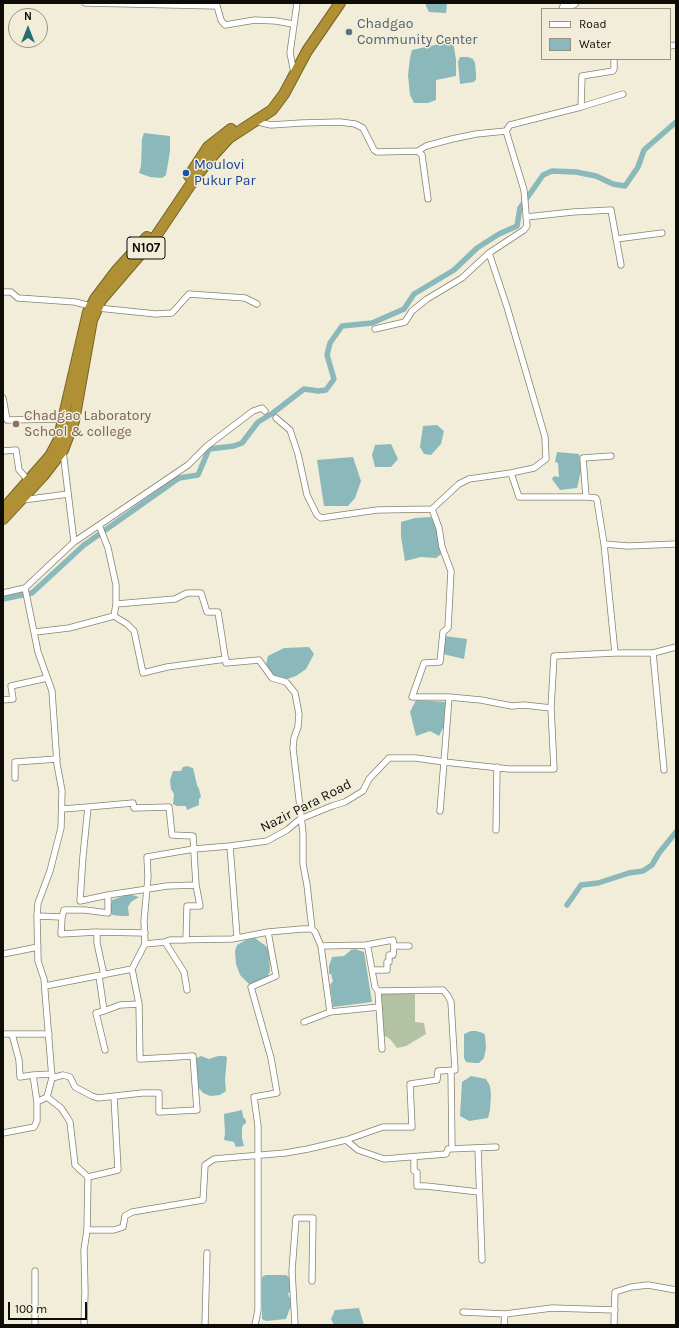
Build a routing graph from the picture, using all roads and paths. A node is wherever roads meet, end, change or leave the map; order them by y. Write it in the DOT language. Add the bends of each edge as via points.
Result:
graph roads {
  1 [pos="85,3"];
  2 [pos="297,3"];
  3 [pos="333,3"];
  4 [pos="340,3"];
  5 [pos="576,3"];
  6 [pos="562,8"];
  7 [pos="294,24"];
  8 [pos="614,60"];
  9 [pos="293,71"];
  10 [pos="623,94"];
  11 [pos="581,107"];
  12 [pos="254,121"];
  13 [pos="506,131"];
  14 [pos="418,151"];
  15 [pos="428,199"];
  16 [pos="526,217"];
  17 [pos="662,232"];
  18 [pos="616,239"];
  19 [pos="489,253"];
  20 [pos="620,265"];
  21 [pos="3,292"];
  22 [pos="257,304"];
  23 [pos="94,307"];
  24 [pos="375,329"];
  25 [pos="3,398"];
  26 [pos="265,411"];
  27 [pos="276,418"];
  28 [pos="64,419"];
  29 [pos="5,420"];
  30 [pos="63,450"];
  31 [pos="3,451"];
  32 [pos="611,456"];
  33 [pos="511,473"];
  34 [pos="28,480"];
  35 [pos="68,494"];
  36 [pos="586,497"];
  37 [pos="20,500"];
  38 [pos="3,509"];
  39 [pos="432,509"];
  40 [pos="3,519"];
  41 [pos="99,525"];
  42 [pos="74,542"];
  43 [pos="604,544"];
  44 [pos="676,544"];
  45 [pos="25,588"];
  46 [pos="3,593"];
  47 [pos="116,604"];
  48 [pos="114,616"];
  49 [pos="34,632"];
  50 [pos="676,647"];
  51 [pos="615,653"];
  52 [pos="654,653"];
  53 [pos="226,659"];
  54 [pos="47,678"];
  55 [pos="449,698"];
  56 [pos="3,700"];
  57 [pos="551,708"];
  58 [pos="57,760"];
  59 [pos="444,762"];
  60 [pos="497,767"];
  61 [pos="664,770"];
  62 [pos="14,778"];
  63 [pos="88,807"];
  64 [pos="62,808"];
  65 [pos="440,811"];
  66 [pos="300,819"];
  67 [pos="496,830"];
  68 [pos="230,846"];
  69 [pos="194,849"];
  70 [pos="196,885"];
  71 [pos="146,889"];
  72 [pos="108,895"];
  73 [pos="37,916"];
  74 [pos="62,917"];
  75 [pos="312,929"];
  76 [pos="97,932"];
  77 [pos="268,932"];
  78 [pos="145,933"];
  79 [pos="237,937"];
  80 [pos="186,940"];
  81 [pos="165,942"];
  82 [pos="145,944"];
  83 [pos="366,945"];
  84 [pos="321,946"];
  85 [pos="394,946"];
  86 [pos="409,946"];
  87 [pos="38,947"];
  88 [pos="3,954"];
  89 [pos="132,968"];
  90 [pos="372,970"];
  91 [pos="102,975"];
  92 [pos="45,986"];
  93 [pos="187,990"];
  94 [pos="378,991"];
  95 [pos="139,1004"];
  96 [pos="379,1007"];
  97 [pos="104,1011"];
  98 [pos="330,1012"];
  99 [pos="304,1022"];
  100 [pos="3,1034"];
  101 [pos="12,1034"];
  102 [pos="49,1034"];
  103 [pos="382,1049"];
  104 [pos="105,1050"];
  105 [pos="451,1071"];
  106 [pos="33,1075"];
  107 [pos="52,1076"];
  108 [pos="114,1096"];
  109 [pos="47,1097"];
  110 [pos="37,1102"];
  111 [pos="3,1133"];
  112 [pos="346,1140"];
  113 [pos="496,1147"];
  114 [pos="478,1148"];
  115 [pos="452,1149"];
  116 [pos="257,1156"];
  117 [pos="414,1157"];
  118 [pos="88,1178"];
  119 [pos="479,1192"];
  120 [pos="87,1230"];
  121 [pos="206,1253"];
  122 [pos="482,1260"];
  123 [pos="35,1271"];
  124 [pos="312,1281"];
  125 [pos="676,1290"];
  126 [pos="615,1310"];
  127 [pos="463,1312"];
  128 [pos="505,1314"];
  129 [pos="35,1325"];
  130 [pos="84,1325"];
  131 [pos="205,1325"];
  132 [pos="255,1325"];
  133 [pos="294,1325"];
  134 [pos="504,1325"];
  135 [pos="614,1325"];
  1 -- 7 [label="street" via="218,6 221,20 225,25 255,20"];
  2 -- 7 [label="street"];
  3 -- 9 [label="highway, N107" via="308,36"];
  4 -- 9 [label="highway, N107"];
  5 -- 6 [label="street"];
  7 -- 9 [label="street" via="290,53"];
  8 -- 11 [label="street" via="613,71 582,76"];
  9 -- 12 [label="highway, N107" via="284,94 272,110"];
  9 -- 23 [label="highway, N107" via="265,108 208,147 150,233 94,299"];
  10 -- 11 [label="street"];
  11 -- 13 [label="street" via="511,124"];
  12 -- 14 [label="street" via="271,125 340,122 355,124 363,128 377,152"];
  12 -- 23 [label="highway, N107" via="229,138 210,159 156,236"];
  13 -- 14 [label="street" via="452,139 426,146"];
  13 -- 16 [label="street" via="524,196"];
  14 -- 15 [label="street" via="422,155"];
  16 -- 18 [label="street" via="611,210"];
  16 -- 19 [label="street" via="527,226 524,230"];
  17 -- 18 [label="street"];
  18 -- 20 [label="street"];
  19 -- 24 [label="street" via="462,278 427,298 412,311 405,322"];
  19 -- 33 [label="street" via="545,437 546,459 534,468"];
  21 -- 23 [label="street" via="11,292 18,298 75,302"];
  22 -- 23 [label="street" via="245,298 188,294 172,313 166,314 123,312"];
  23 -- 28 [label="highway, N107" via="88,312"];
  23 -- 30 [label="highway, N107" via="74,422"];
  25 -- 29 [label="street"];
  26 -- 41 [label="street" via="262,408 253,411 207,446 188,465"];
  27 -- 39 [label="street" via="290,430 307,495 321,518 377,510"];
  28 -- 29 [label="street"];
  28 -- 34 [label="highway, N107" via="58,442 50,456"];
  30 -- 35 [label="street"];
  30 -- 37 [label="highway, N107"];
  31 -- 34 [label="street" via="16,450 19,470"];
  32 -- 36 [label="street" via="583,458"];
  33 -- 36 [label="street" via="519,498"];
  33 -- 39 [label="street" via="469,479 459,484"];
  34 -- 38 [label="highway, N107"];
  35 -- 37 [label="street"];
  35 -- 42 [label="street"];
  36 -- 43 [label="street" via="597,500"];
  37 -- 40 [label="highway, N107"];
  39 -- 55 [label="street" via="451,571 448,628 443,632 440,662 424,663 412,697"];
  41 -- 42 [label="street"];
  41 -- 47 [label="street" via="108,548 116,585"];
  42 -- 45 [label="street"];
  43 -- 44 [label="street"];
  43 -- 51 [label="street"];
  45 -- 46 [label="street"];
  45 -- 49 [label="street"];
  47 -- 48 [label="street"];
  47 -- 53 [label="street" via="175,599 187,593 201,593 207,612 218,612"];
  48 -- 49 [label="street" via="69,628"];
  48 -- 53 [label="street" via="134,630 143,673"];
  49 -- 54 [label="street"];
  50 -- 52 [label="street"];
  51 -- 52 [label="street"];
  51 -- 57 [label="street" via="554,656"];
  52 -- 61 [label="street"];
  53 -- 66 [label="street" via="226,663 258,660 272,678 286,682 295,693 299,714 293,748"];
  54 -- 56 [label="street" via="11,686 13,699"];
  54 -- 58 [label="street" via="52,691"];
  55 -- 57 [label="street"];
  55 -- 59 [label="street"];
  57 -- 60 [label="street" via="554,769"];
  58 -- 62 [label="street" via="15,762"];
  58 -- 64 [label="street"];
  59 -- 60 [label="street"];
  59 -- 65 [label="street"];
  59 -- 66 [label="street, Nazir Para Road" via="389,758 369,779 363,791 345,802"];
  60 -- 67 [label="street"];
  63 -- 64 [label="street"];
  63 -- 69 [label="street" via="133,803 134,808 169,807 172,835 193,836"];
  63 -- 72 [label="street" via="80,900"];
  64 -- 73 [label="street" via="61,828 50,871 38,903"];
  66 -- 68 [label="street, Nazir Para Road" via="267,841"];
  66 -- 75 [label="street"];
  68 -- 69 [label="street, Nazir Para Road"];
  68 -- 79 [label="street"];
  69 -- 70 [label="street"];
  69 -- 71 [label="street, Nazir Para Road" via="147,857"];
  70 -- 71 [label="street"];
  70 -- 80 [label="street" via="200,906 187,906"];
  71 -- 72 [label="street"];
  71 -- 78 [label="street, Nazir Para Road"];
  72 -- 74 [label="street" via="108,914 64,910"];
  73 -- 74 [label="street"];
  73 -- 87 [label="street"];
  74 -- 76 [label="street" via="61,934"];
  75 -- 77 [label="street"];
  75 -- 84 [label="street"];
  76 -- 78 [label="street"];
  76 -- 91 [label="street"];
  77 -- 79 [label="street"];
  77 -- 116 [label="street" via="276,976 251,987 271,1058 276,1093 254,1097 258,1126"];
  78 -- 82 [label="street, Nazir Para Road"];
  79 -- 80 [label="street"];
  80 -- 81 [label="street"];
  81 -- 82 [label="street"];
  81 -- 93 [label="street" via="184,972"];
  82 -- 89 [label="street, Nazir Para Road"];
  83 -- 84 [label="street"];
  83 -- 85 [label="street" via="393,940"];
  83 -- 90 [label="street"];
  84 -- 98 [label="street"];
  85 -- 86 [label="street"];
  85 -- 90 [label="street" via="390,962 387,962 387,970"];
  87 -- 88 [label="street"];
  87 -- 92 [label="street" via="38,961"];
  89 -- 91 [label="street"];
  89 -- 95 [label="street"];
  90 -- 94 [label="street"];
  91 -- 92 [label="street"];
  91 -- 97 [label="street"];
  92 -- 102 [label="street"];
  94 -- 96 [label="street"];
  94 -- 105 [label="street" via="443,990 451,1002 455,1070"];
  95 -- 97 [label="street" via="120,1005"];
  95 -- 108 [label="street" via="140,1059 193,1056 197,1110 159,1112 159,1093"];
  96 -- 98 [label="street"];
  96 -- 103 [label="street"];
  97 -- 104 [label="street" via="96,1013"];
  98 -- 99 [label="street"];
  100 -- 101 [label="street"];
  101 -- 102 [label="street"];
  101 -- 106 [label="street" via="19,1060 20,1077"];
  102 -- 107 [label="street"];
  105 -- 112 [label="street" via="438,1072 437,1080 410,1084 412,1127 383,1127"];
  105 -- 115 [label="street"];
  106 -- 107 [label="street"];
  106 -- 110 [label="street"];
  107 -- 108 [label="street" via="63,1075 70,1078 75,1087 98,1098"];
  107 -- 109 [label="street"];
  108 -- 118 [label="street" via="118,1170"];
  109 -- 110 [label="street"];
  109 -- 118 [label="street" via="61,1108 70,1122 75,1165"];
  110 -- 111 [label="street" via="37,1121 34,1127"];
  112 -- 116 [label="street" via="308,1149"];
  112 -- 117 [label="street" via="358,1150 384,1159"];
  113 -- 114 [label="street"];
  114 -- 115 [label="street"];
  114 -- 119 [label="street"];
  115 -- 117 [label="street" via="448,1149 446,1154"];
  116 -- 120 [label="street" via="214,1159 205,1165 203,1200 132,1212 125,1216 123,1227 114,1230"];
  116 -- 132 [label="street" via="258,1310"];
  117 -- 119 [label="street" via="417,1186"];
  118 -- 120 [label="street"];
  119 -- 122 [label="street"];
  120 -- 130 [label="street" via="84,1250"];
  121 -- 131 [label="street"];
  123 -- 129 [label="street"];
  124 -- 133 [label="street" via="313,1218 296,1218 292,1271"];
  125 -- 126 [label="street" via="648,1285 615,1292"];
  126 -- 128 [label="street" via="552,1308"];
  126 -- 135 [label="street"];
  127 -- 128 [label="street"];
  128 -- 134 [label="street"];
}
